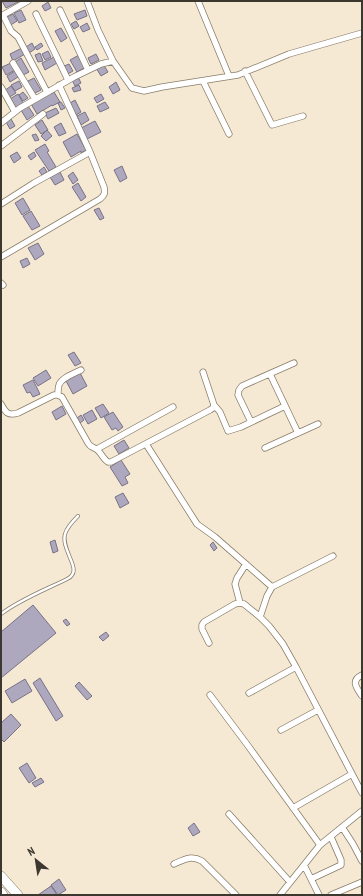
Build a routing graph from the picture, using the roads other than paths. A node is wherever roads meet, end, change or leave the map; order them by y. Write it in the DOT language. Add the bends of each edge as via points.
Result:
graph roads {
  1 [pos="28,1"];
  2 [pos="87,1"];
  3 [pos="198,1"];
  4 [pos="60,10"];
  5 [pos="36,14"];
  6 [pos="362,33"];
  7 [pos="113,61"];
  8 [pos="13,63"];
  9 [pos="88,70"];
  10 [pos="245,71"];
  11 [pos="229,76"];
  12 [pos="68,80"];
  13 [pos="203,81"];
  14 [pos="60,85"];
  15 [pos="1,87"];
  16 [pos="47,92"];
  17 [pos="35,99"];
  18 [pos="14,112"];
  19 [pos="43,114"];
  20 [pos="303,116"];
  21 [pos="1,122"];
  22 [pos="229,134"];
  23 [pos="1,146"];
  24 [pos="90,152"];
  25 [pos="1,204"];
  26 [pos="1,257"];
  27 [pos="294,363"];
  28 [pos="81,370"];
  29 [pos="203,372"];
  30 [pos="270,374"];
  31 [pos="58,395"];
  32 [pos="1,404"];
  33 [pos="214,405"];
  34 [pos="285,406"];
  35 [pos="173,407"];
  36 [pos="251,422"];
  37 [pos="318,424"];
  38 [pos="298,432"];
  39 [pos="146,444"];
  40 [pos="265,448"];
  41 [pos="97,450"];
  42 [pos="78,516"];
  43 [pos="333,556"];
  44 [pos="246,564"];
  45 [pos="272,587"];
  46 [pos="240,603"];
  47 [pos="1,614"];
  48 [pos="260,617"];
  49 [pos="209,643"];
  50 [pos="296,667"];
  51 [pos="362,675"];
  52 [pos="249,693"];
  53 [pos="210,695"];
  54 [pos="362,696"];
  55 [pos="318,710"];
  56 [pos="281,730"];
  57 [pos="352,774"];
  58 [pos="362,793"];
  59 [pos="293,808"];
  60 [pos="362,811"];
  61 [pos="229,814"];
  62 [pos="342,828"];
  63 [pos="330,837"];
  64 [pos="320,845"];
  65 [pos="362,861"];
  66 [pos="174,864"];
  67 [pos="304,865"];
  68 [pos="1,876"];
  69 [pos="311,879"];
  70 [pos="290,882"];
  71 [pos="362,882"];
  72 [pos="1,892"];
  73 [pos="3,895"];
  74 [pos="18,895"];
  75 [pos="236,895"];
  76 [pos="280,895"];
  77 [pos="319,895"];
  78 [pos="331,895"];
  1 -- 16 [label="street" via="3,15 11,31 18,37"];
  2 -- 7 [label="street"];
  3 -- 11 [label="street"];
  4 -- 9 [label="street"];
  5 -- 12 [label="street"];
  6 -- 10 [label="street" via="289,54"];
  7 -- 9 [label="street"];
  7 -- 13 [label="street" via="132,88 138,90"];
  8 -- 17 [label="street"];
  9 -- 12 [label="street"];
  10 -- 11 [label="street"];
  10 -- 20 [label="street" via="272,125"];
  11 -- 13 [label="street"];
  12 -- 14 [label="street"];
  13 -- 22 [label="street"];
  14 -- 16 [label="street"];
  14 -- 24 [label="street"];
  15 -- 18 [label="street"];
  16 -- 17 [label="street"];
  17 -- 18 [label="street"];
  18 -- 21 [label="street"];
  19 -- 23 [label="street"];
  24 -- 25 [label="street"];
  24 -- 26 [label="street" via="104,187 104,196"];
  27 -- 30 [label="street"];
  28 -- 31 [label="street" via="60,382"];
  29 -- 33 [label="street"];
  30 -- 34 [label="street"];
  30 -- 36 [label="street" via="242,386 239,390 238,394"];
  31 -- 32 [label="street" via="12,415 7,413"];
  31 -- 41 [label="street" via="62,397 90,446"];
  33 -- 36 [label="street" via="228,431"];
  33 -- 39 [label="street" via="210,410"];
  34 -- 36 [label="street"];
  34 -- 38 [label="street"];
  35 -- 41 [label="street"];
  37 -- 38 [label="street"];
  38 -- 40 [label="street"];
  39 -- 41 [label="street" via="108,462"];
  39 -- 44 [label="street" via="197,524 215,536"];
  42 -- 47 [label="lane" via="67,528 65,535 74,570 72,575"];
  43 -- 45 [label="street"];
  44 -- 45 [label="street"];
  44 -- 46 [label="street" via="235,584"];
  45 -- 48 [label="street"];
  46 -- 48 [label="street"];
  46 -- 49 [label="street" via="204,622 202,629"];
  48 -- 50 [label="street" via="282,644"];
  50 -- 52 [label="street"];
  50 -- 55 [label="street"];
  51 -- 54 [label="street" via="355,681"];
  53 -- 59 [label="street"];
  55 -- 56 [label="street"];
  55 -- 57 [label="street"];
  57 -- 58 [label="street"];
  57 -- 59 [label="street"];
  59 -- 64 [label="street"];
  60 -- 62 [label="street"];
  61 -- 70 [label="street"];
  62 -- 63 [label="street"];
  62 -- 65 [label="street"];
  63 -- 64 [label="street"];
  63 -- 69 [label="street" via="342,865"];
  64 -- 67 [label="street"];
  66 -- 75 [label="street" via="188,858 197,858"];
  67 -- 69 [label="street"];
  67 -- 70 [label="street"];
  68 -- 74 [label="highway"];
  69 -- 77 [label="street"];
  70 -- 76 [label="street"];
  71 -- 78 [label="street"];
  72 -- 73 [label="highway"];
}
